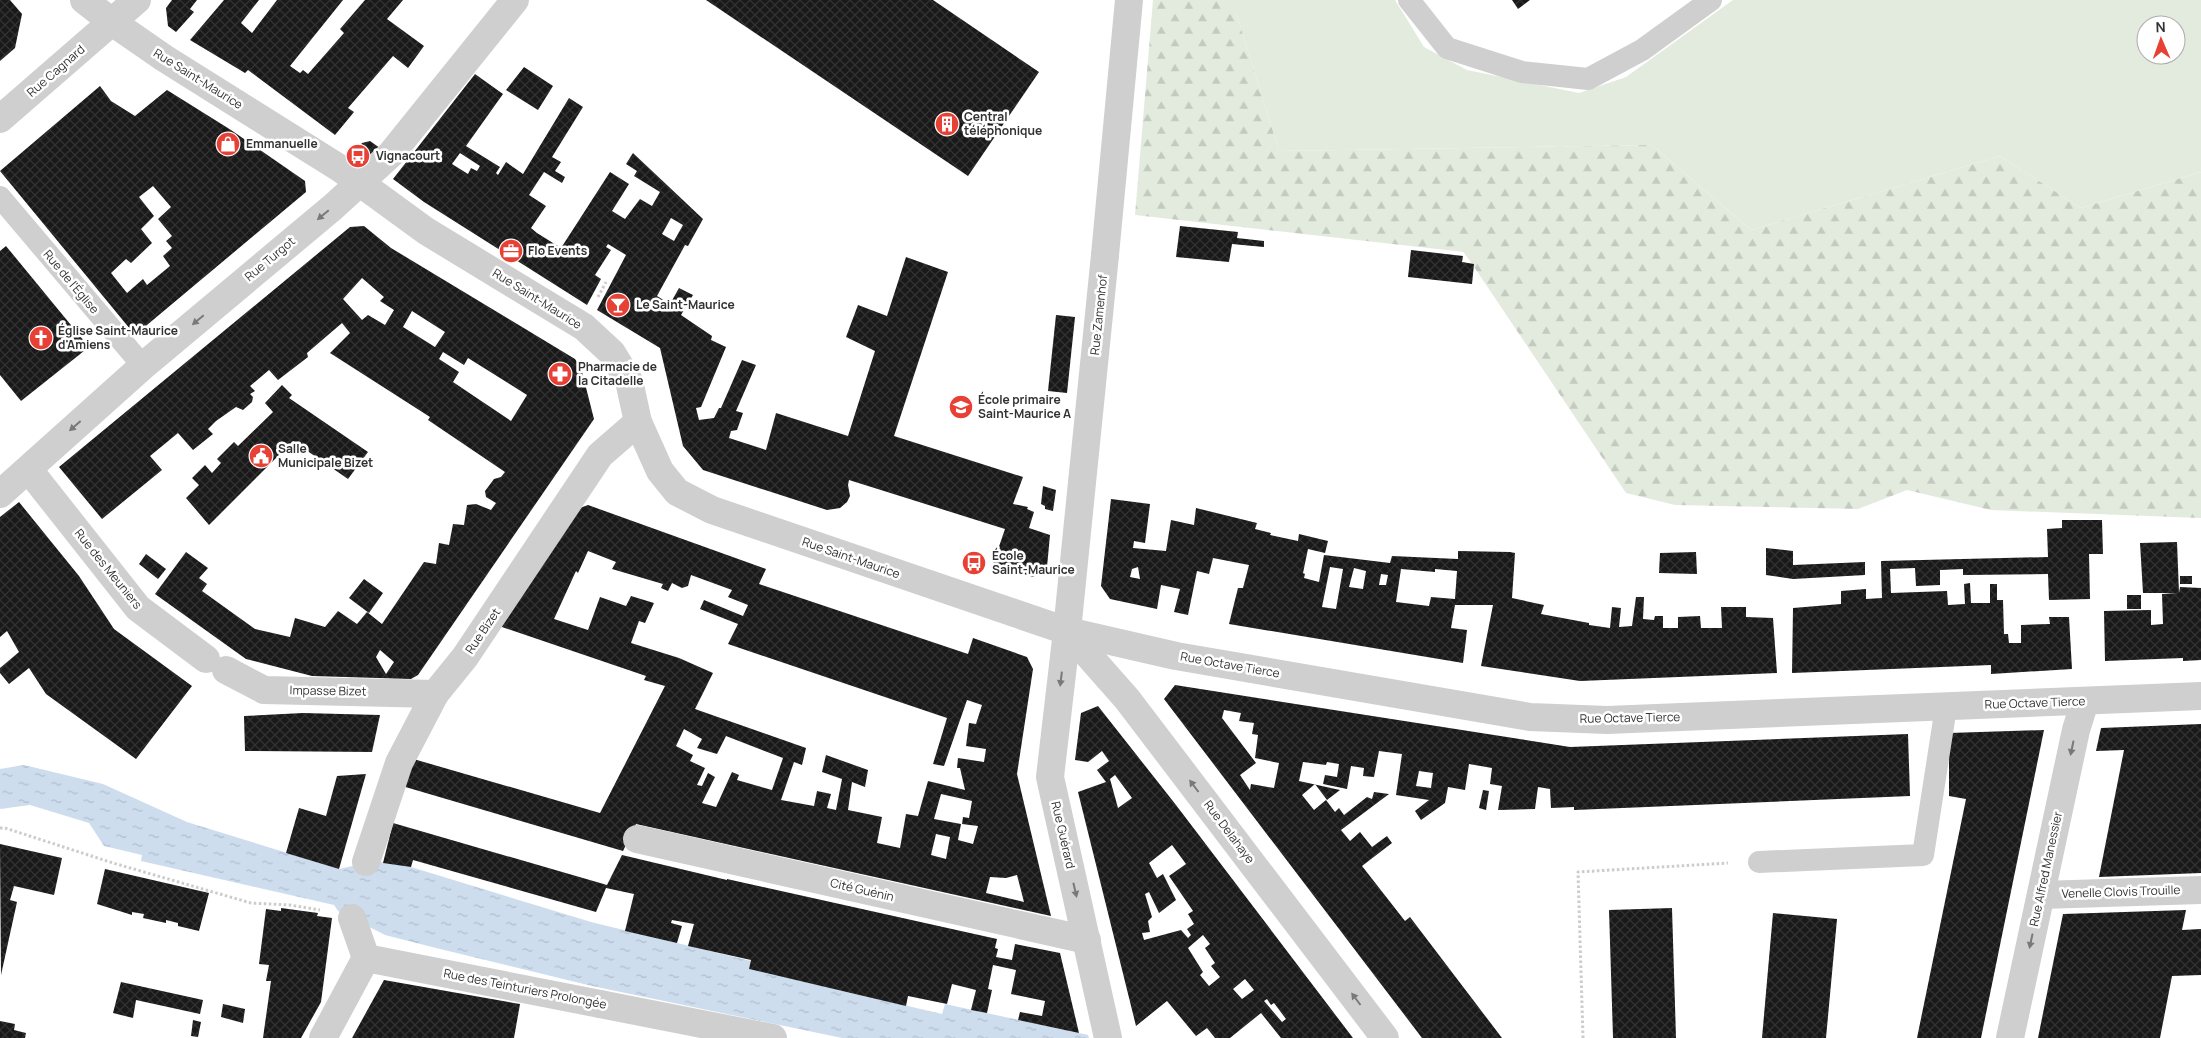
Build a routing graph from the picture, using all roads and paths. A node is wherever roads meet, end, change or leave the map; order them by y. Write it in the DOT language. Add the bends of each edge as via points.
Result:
graph roads {
  1 [pos="84,0"];
  2 [pos="137,0"];
  3 [pos="515,0"];
  4 [pos="1129,0"];
  5 [pos="1409,0"];
  6 [pos="1711,0"];
  7 [pos="112,22"];
  8 [pos="0,119"];
  9 [pos="360,183"];
  10 [pos="0,197"];
  11 [pos="143,366"];
  12 [pos="638,422"];
  13 [pos="29,470"];
  14 [pos="0,494"];
  15 [pos="1067,631"];
  16 [pos="216,665"];
  17 [pos="435,694"];
  18 [pos="2201,696"];
  19 [pos="2085,701"];
  20 [pos="1946,706"];
  21 [pos="0,828"];
  22 [pos="637,839"];
  23 [pos="366,862"];
  24 [pos="1759,862"];
  25 [pos="2201,890"];
  26 [pos="2041,895"];
  27 [pos="352,918"];
  28 [pos="1086,940"];
  29 [pos="366,958"];
  30 [pos="324,1038"];
  31 [pos="773,1038"];
  32 [pos="1108,1038"];
  33 [pos="1385,1038"];
  34 [pos="1583,1038"];
  35 [pos="2010,1038"];
  1 -- 7 [label="street, Rue Saint-Maurice"];
  2 -- 7 [label="street, Rue Cagnard"];
  3 -- 9 [label="street, Rue Turgot" via="391,154"];
  4 -- 15 [label="street, Rue Zamenhof"];
  5 -- 6 [label="lane" via="1446,48 1522,72 1588,79 1642,50"];
  7 -- 8 [label="street, Rue Cagnard"];
  7 -- 9 [label="street, Rue Saint-Maurice"];
  9 -- 11 [label="street, Rue Turgot, one-way"];
  9 -- 12 [label="street, Rue Saint-Maurice" via="426,232 584,327 612,353 629,381"];
  10 -- 11 [label="lane, Rue de l'Église"];
  11 -- 13 [label="street, Rue Turgot, one-way"];
  12 -- 15 [label="street, Rue Saint-Maurice" via="660,471 676,492 712,510"];
  12 -- 17 [label="street, Rue Bizet" via="600,455 470,650"];
  13 -- 14 [label="street, Rue Turgot"];
  13 -- 16 [label="street, Rue des Meuniers" via="138,608"];
  15 -- 20 [label="street, Rue Octave Tierce" via="1189,658 1530,717 1606,720"];
  15 -- 28 [label="street, Rue Guérard, one-way" via="1050,778"];
  33 -- 15 [label="street, Rue Delahaye, one-way" via="1127,698"];
  16 -- 17 [label="street, Impasse Bizet" via="264,690"];
  17 -- 23 [label="street, Rue Bizet" via="399,763"];
  18 -- 19 [label="street, Rue Octave Tierce"];
  19 -- 20 [label="street, Rue Octave Tierce"];
  19 -- 26 [label="street, Rue Alfred Manessier, one-way"];
  20 -- 24 [label="lane" via="1923,856"];
  21 -- 27 [label="path" via="251,903 290,905"];
  22 -- 28 [label="street, Cité Guénin"];
  24 -- 34 [label="path" via="1578,872"];
  25 -- 26 [label="street, Venelle Clovis Trouille"];
  26 -- 35 [label="street, Rue Alfred Manessier, one-way"];
  27 -- 29 [label="street"];
  28 -- 32 [label="street, Rue Guérard"];
  29 -- 30 [label="street"];
  29 -- 31 [label="street, Rue des Teinturiers Prolongée"];
}
